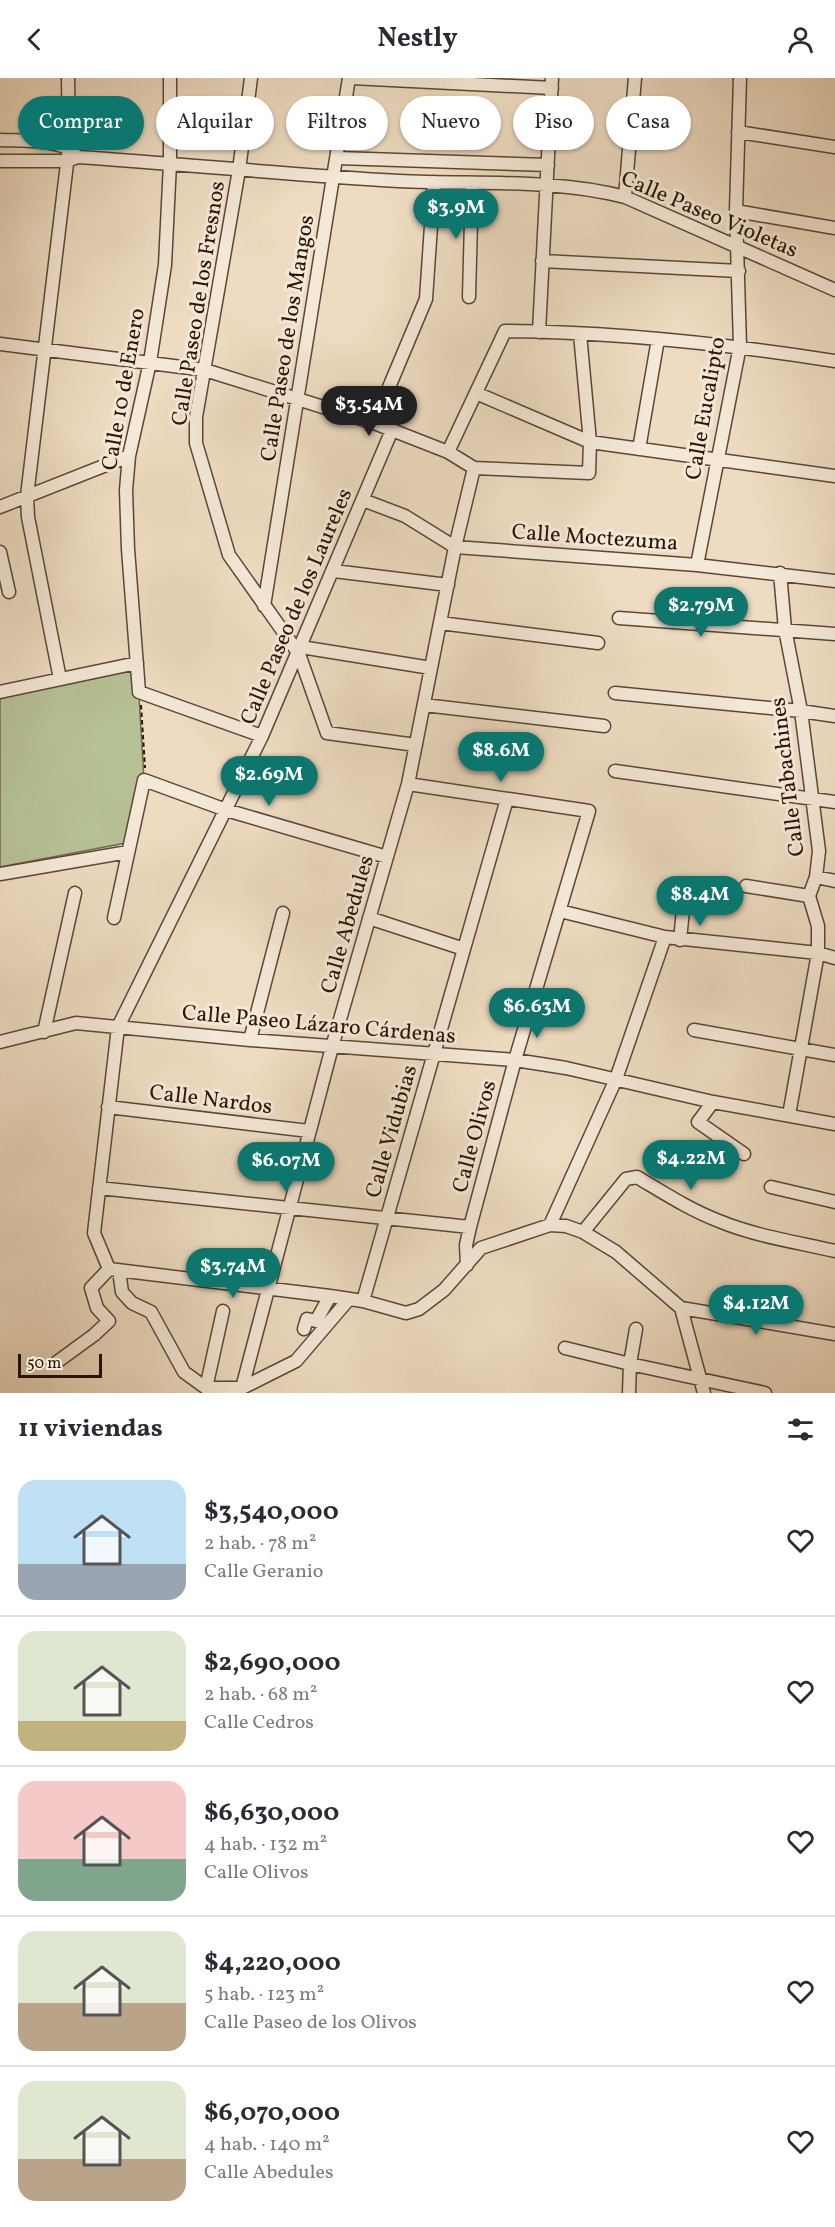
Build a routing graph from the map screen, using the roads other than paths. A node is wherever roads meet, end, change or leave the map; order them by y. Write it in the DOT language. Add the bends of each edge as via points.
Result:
graph roads {
  1 [pos="68,78"];
  2 [pos="170,78"];
  3 [pos="251,78"];
  4 [pos="350,78"];
  5 [pos="635,78"];
  6 [pos="740,78"];
  7 [pos="552,83"];
  8 [pos="738,132"];
  9 [pos="0,140"];
  10 [pos="835,147"];
  11 [pos="71,155"];
  12 [pos="338,158"];
  13 [pos="0,161"];
  14 [pos="170,163"];
  15 [pos="548,165"];
  16 [pos="239,170"];
  17 [pos="334,177"];
  18 [pos="434,183"];
  19 [pos="472,184"];
  20 [pos="546,184"];
  21 [pos="625,197"];
  22 [pos="736,211"];
  23 [pos="835,228"];
  24 [pos="738,246"];
  25 [pos="542,261"];
  26 [pos="739,271"];
  27 [pos="835,290"];
  28 [pos="469,297"];
  29 [pos="539,332"];
  30 [pos="580,334"];
  31 [pos="658,339"];
  32 [pos="0,344"];
  33 [pos="740,346"];
  34 [pos="43,349"];
  35 [pos="835,361"];
  36 [pos="150,362"];
  37 [pos="205,370"];
  38 [pos="476,393"];
  39 [pos="298,399"];
  40 [pos="374,423"];
  41 [pos="392,430"];
  42 [pos="590,442"];
  43 [pos="639,449"];
  44 [pos="448,452"];
  45 [pos="129,456"];
  46 [pos="717,460"];
  47 [pos="474,468"];
  48 [pos="835,476"];
  49 [pos="27,496"];
  50 [pos="363,500"];
  51 [pos="0,507"];
  52 [pos="455,547"];
  53 [pos="0,552"];
  54 [pos="697,565"];
  55 [pos="334,571"];
  56 [pos="780,573"];
  57 [pos="835,581"];
  58 [pos="448,585"];
  59 [pos="9,592"];
  60 [pos="264,606"];
  61 [pos="619,618"];
  62 [pos="440,623"];
  63 [pos="785,629"];
  64 [pos="835,634"];
  65 [pos="598,643"];
  66 [pos="300,650"];
  67 [pos="137,663"];
  68 [pos="431,668"];
  69 [pos="60,679"];
  70 [pos="0,692"];
  71 [pos="615,693"];
  72 [pos="424,705"];
  73 [pos="801,711"];
  74 [pos="835,716"];
  75 [pos="604,726"];
  76 [pos="262,736"];
  77 [pos="416,745"];
  78 [pos="615,771"];
  79 [pos="408,784"];
  80 [pos="812,797"];
  81 [pos="507,799"];
  82 [pos="835,802"];
  83 [pos="226,810"];
  84 [pos="128,852"];
  85 [pos="387,857"];
  86 [pos="0,874"];
  87 [pos="816,877"];
  88 [pos="835,881"];
  89 [pos="746,886"];
  90 [pos="685,890"];
  91 [pos="75,893"];
  92 [pos="810,896"];
  93 [pos="560,911"];
  94 [pos="283,913"];
  95 [pos="114,918"];
  96 [pos="369,918"];
  97 [pos="665,938"];
  98 [pos="680,940"];
  99 [pos="464,949"];
  100 [pos="818,953"];
  101 [pos="835,958"];
  102 [pos="118,1027"];
  103 [pos="694,1030"];
  104 [pos="44,1032"];
  105 [pos="250,1040"];
  106 [pos="0,1042"];
  107 [pos="332,1047"];
  108 [pos="802,1048"];
  109 [pos="434,1054"];
  110 [pos="835,1055"];
  111 [pos="515,1060"];
  112 [pos="616,1079"];
  113 [pos="713,1102"];
  114 [pos="108,1107"];
  115 [pos="789,1115"];
  116 [pos="835,1124"];
  117 [pos="309,1131"];
  118 [pos="744,1154"];
  119 [pos="771,1187"];
  120 [pos="99,1188"];
  121 [pos="835,1202"];
  122 [pos="288,1208"];
  123 [pos="387,1218"];
  124 [pos="550,1225"];
  125 [pos="470,1227"];
  126 [pos="583,1232"];
  127 [pos="835,1251"];
  128 [pos="467,1265"];
  129 [pos="114,1270"];
  130 [pos="267,1287"];
  131 [pos="330,1296"];
  132 [pos="349,1299"];
  133 [pos="363,1301"];
  134 [pos="681,1308"];
  135 [pos="223,1311"];
  136 [pos="304,1329"];
  137 [pos="636,1329"];
  138 [pos="835,1334"];
  139 [pos="565,1348"];
  140 [pos="57,1362"];
  141 [pos="630,1364"];
  142 [pos="700,1380"];
  143 [pos="206,1388"];
  144 [pos="242,1388"];
  145 [pos="629,1393"];
  146 [pos="704,1393"];
  147 [pos="765,1393"];
  1 -- 11 [label="street"];
  2 -- 14 [label="street, Calle 10 de Enero"];
  3 -- 16 [label="street, Calle Paseo de los Fresnos"];
  4 -- 7 [label="street"];
  4 -- 12 [label="street, Calle Paseo de los Mangos"];
  5 -- 21 [label="street"];
  6 -- 8 [label="street, Calle Eucalipto"];
  7 -- 15 [label="street"];
  8 -- 10 [label="street"];
  8 -- 22 [label="street, Calle Eucalipto"];
  9 -- 11 [label="street" via="43,142"];
  11 -- 13 [label="street"];
  11 -- 14 [label="street, Calle Paseo Violetas"];
  11 -- 34 [label="street"];
  12 -- 15 [label="street"];
  12 -- 17 [label="street, Calle Paseo de los Mangos"];
  14 -- 16 [label="street, Calle Paseo Violetas"];
  14 -- 36 [label="street, Calle 10 de Enero" via="165,265"];
  15 -- 20 [label="street"];
  16 -- 17 [label="street, Calle Paseo Violetas"];
  16 -- 37 [label="street, Calle Paseo de los Fresnos"];
  17 -- 18 [label="street, Calle Paseo Violetas"];
  17 -- 39 [label="street, Calle Paseo de los Mangos"];
  18 -- 19 [label="street, Calle Paseo Violetas"];
  18 -- 40 [label="street" via="426,299"];
  19 -- 20 [label="street, Calle Paseo Violetas"];
  19 -- 28 [label="street"];
  20 -- 21 [label="street, Calle Paseo Violetas" via="592,188"];
  20 -- 25 [label="street"];
  21 -- 24 [label="street, Calle Paseo Violetas"];
  22 -- 23 [label="street"];
  22 -- 24 [label="street, Calle Eucalipto"];
  24 -- 26 [label="street, Calle Eucalipto"];
  24 -- 27 [label="street, Calle Paseo Violetas"];
  25 -- 26 [label="street"];
  25 -- 29 [label="street"];
  26 -- 33 [label="street, Calle Eucalipto"];
  29 -- 30 [label="street"];
  29 -- 38 [label="street" via="505,331"];
  30 -- 31 [label="street"];
  30 -- 42 [label="street"];
  31 -- 33 [label="street"];
  31 -- 43 [label="street"];
  32 -- 34 [label="street"];
  33 -- 35 [label="street"];
  33 -- 46 [label="street, Calle Eucalipto"];
  34 -- 36 [label="street"];
  34 -- 49 [label="street"];
  36 -- 37 [label="street"];
  36 -- 45 [label="street, Calle 10 de Enero"];
  37 -- 39 [label="street"];
  37 -- 60 [label="street, Calle Paseo de los Fresnos" via="196,417 196,443 229,555"];
  38 -- 42 [label="street"];
  38 -- 44 [label="street"];
  39 -- 40 [label="street"];
  39 -- 60 [label="street, Calle Paseo de los Mangos"];
  40 -- 41 [label="street"];
  41 -- 44 [label="street"];
  41 -- 50 [label="street, Calle Paseo de los Laureles"];
  42 -- 43 [label="street"];
  42 -- 47 [label="street" via="589,473"];
  43 -- 46 [label="street"];
  44 -- 47 [label="street"];
  45 -- 49 [label="street"];
  45 -- 67 [label="street, Calle 10 de Enero" via="128,549"];
  46 -- 48 [label="street"];
  46 -- 54 [label="street, Calle Eucalipto"];
  47 -- 52 [label="street, Calle Abedules"];
  49 -- 51 [label="street"];
  49 -- 69 [label="street"];
  50 -- 52 [label="street, Calle Moctezuma" via="405,516"];
  50 -- 55 [label="street, Calle Paseo de los Laureles"];
  52 -- 54 [label="street, Calle Moctezuma"];
  52 -- 58 [label="street, Calle Abedules"];
  53 -- 59 [label="street"];
  54 -- 56 [label="street, Calle Moctezuma"];
  55 -- 58 [label="street"];
  55 -- 66 [label="street, Calle Paseo de los Laureles"];
  56 -- 57 [label="street, Calle Moctezuma"];
  56 -- 63 [label="street, Calle Tabachines"];
  58 -- 62 [label="street, Calle Abedules"];
  60 -- 66 [label="street, Calle Paseo de los Fresnos"];
  61 -- 63 [label="street"];
  62 -- 65 [label="street"];
  62 -- 68 [label="street, Calle Abedules"];
  63 -- 64 [label="street"];
  63 -- 73 [label="street, Calle Tabachines"];
  66 -- 68 [label="street"];
  66 -- 76 [label="street, Calle Paseo de los Laureles"];
  66 -- 77 [label="street, Calle Paseo de los Fresnos" via="327,733"];
  67 -- 69 [label="street"];
  67 -- 76 [label="street, Calle 10 de Enero" via="139,692"];
  68 -- 72 [label="street, Calle Abedules"];
  69 -- 70 [label="street"];
  71 -- 73 [label="street"];
  72 -- 75 [label="street"];
  72 -- 77 [label="street, Calle Abedules"];
  73 -- 74 [label="street"];
  73 -- 80 [label="street, Calle Tabachines"];
  76 -- 83 [label="street, Calle Paseo de los Laureles"];
  77 -- 79 [label="street, Calle Abedules"];
  78 -- 80 [label="street"];
  79 -- 81 [label="street"];
  79 -- 85 [label="street, Calle Abedules"];
  80 -- 82 [label="street"];
  80 -- 87 [label="street, Calle Tabachines" via="819,851"];
  81 -- 93 [label="street, Calle Olivos" via="589,811"];
  81 -- 99 [label="street, Calle Vidubias"];
  83 -- 84 [label="street" via="144,780"];
  83 -- 85 [label="street"];
  83 -- 102 [label="street, Calle Paseo de los Laureles"];
  84 -- 86 [label="street"];
  84 -- 95 [label="street"];
  85 -- 96 [label="street, Calle Abedules"];
  87 -- 88 [label="street"];
  87 -- 92 [label="street, Calle Tabachines"];
  89 -- 92 [label="street"];
  90 -- 98 [label="street"];
  91 -- 104 [label="street"];
  92 -- 100 [label="street" via="818,926"];
  93 -- 97 [label="street"];
  93 -- 111 [label="street, Calle Olivos"];
  94 -- 105 [label="street"];
  96 -- 99 [label="street"];
  96 -- 107 [label="street, Calle Abedules"];
  97 -- 98 [label="street"];
  97 -- 112 [label="street"];
  98 -- 100 [label="street"];
  99 -- 109 [label="street, Calle Vidubias"];
  100 -- 101 [label="street"];
  100 -- 108 [label="street"];
  102 -- 104 [label="street, Calle Paseo Lázaro Cárdenas" via="76,1023"];
  102 -- 105 [label="street, Calle Paseo Lázaro Cárdenas"];
  102 -- 114 [label="street, Calle Paseo de los Laureles"];
  103 -- 108 [label="street"];
  104 -- 106 [label="street, Calle Paseo Lázaro Cárdenas"];
  105 -- 107 [label="street, Calle Paseo Lázaro Cárdenas"];
  107 -- 109 [label="street, Calle Paseo Lázaro Cárdenas"];
  107 -- 117 [label="street, Calle Abedules"];
  108 -- 110 [label="street"];
  108 -- 115 [label="street"];
  109 -- 111 [label="street, Calle Paseo Lázaro Cárdenas"];
  109 -- 123 [label="street, Calle Vidubias"];
  111 -- 112 [label="street, Calle Paseo Lázaro Cárdenas"];
  111 -- 125 [label="street, Calle Olivos"];
  112 -- 113 [label="street, Calle Paseo Lázaro Cárdenas"];
  112 -- 124 [label="street"];
  113 -- 115 [label="street, Calle Paseo Lázaro Cárdenas"];
  113 -- 118 [label="street" via="698,1122"];
  114 -- 117 [label="street, Calle Nardos"];
  114 -- 120 [label="street, Calle Paseo de los Laureles"];
  115 -- 116 [label="street, Calle Paseo Lázaro Cárdenas"];
  117 -- 122 [label="street, Calle Abedules"];
  119 -- 121 [label="street"];
  120 -- 122 [label="street"];
  120 -- 129 [label="street, Calle Paseo de los Laureles" via="94,1233"];
  122 -- 123 [label="street"];
  122 -- 130 [label="street, Calle Abedules"];
  123 -- 125 [label="street"];
  123 -- 133 [label="street, Calle Vidubias"];
  124 -- 126 [label="street"];
  124 -- 128 [label="street" via="481,1248"];
  125 -- 128 [label="street, Calle Olivos"];
  126 -- 127 [label="street" via="631,1176 719,1222"];
  126 -- 134 [label="street" via="616,1252"];
  128 -- 133 [label="street" via="419,1310 406,1313"];
  129 -- 130 [label="street"];
  129 -- 140 [label="street" via="91,1288 97,1308 109,1321"];
  129 -- 143 [label="street, Calle Paseo de los Laureles" via="122,1292 132,1303 151,1312 184,1372"];
  130 -- 131 [label="street"];
  130 -- 144 [label="street, Calle Abedules"];
  131 -- 132 [label="street"];
  131 -- 136 [label="street" via="316,1321 307,1319"];
  132 -- 133 [label="street"];
  132 -- 144 [label="street" via="296,1361"];
  134 -- 138 [label="street"];
  134 -- 142 [label="street"];
  135 -- 143 [label="street"];
  137 -- 141 [label="street"];
  139 -- 141 [label="street"];
  141 -- 142 [label="street"];
  141 -- 145 [label="street"];
  142 -- 146 [label="street"];
  142 -- 147 [label="street"];
  143 -- 144 [label="street"];
}
